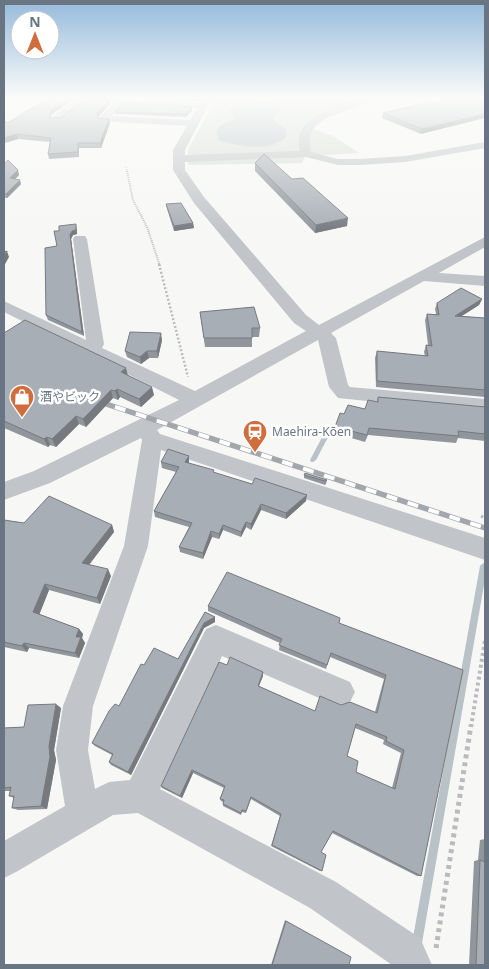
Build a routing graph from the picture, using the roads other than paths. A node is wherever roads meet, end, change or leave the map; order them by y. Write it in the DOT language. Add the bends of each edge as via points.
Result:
graph roads {
  1 [pos="183,143"];
  2 [pos="305,143"];
  3 [pos="485,145"];
  4 [pos="306,154"];
  5 [pos="178,159"];
  6 [pos="80,239"];
  7 [pos="485,242"];
  8 [pos="423,276"];
  9 [pos="485,281"];
  10 [pos="4,306"];
  11 [pos="318,332"];
  12 [pos="92,350"];
  13 [pos="192,391"];
  14 [pos="485,406"];
  15 [pos="147,434"];
  16 [pos="4,491"];
  17 [pos="485,549"];
  18 [pos="340,692"];
  19 [pos="140,796"];
  20 [pos="83,814"];
  21 [pos="4,860"];
  22 [pos="424,960"];
  1 -- 5 [label="street"];
  2 -- 4 [label="street"];
  3 -- 4 [label="street" via="405,159 360,162 338,162"];
  4 -- 5 [label="street"];
  5 -- 11 [label="street" via="179,170 199,200 300,319"];
  6 -- 12 [label="street" via="95,344"];
  7 -- 8 [label="street"];
  8 -- 9 [label="street"];
  8 -- 11 [label="street"];
  10 -- 12 [label="street"];
  11 -- 13 [label="street"];
  11 -- 14 [label="street" via="327,338 338,387 345,393"];
  12 -- 13 [label="street" via="162,385"];
  13 -- 15 [label="street"];
  15 -- 16 [label="street"];
  15 -- 17 [label="street"];
  15 -- 20 [label="street" via="149,455 136,546 78,706 72,750"];
  18 -- 19 [label="street" via="216,639"];
  19 -- 20 [label="street" via="109,800"];
  19 -- 22 [label="street" via="323,895 406,952"];
  20 -- 21 [label="street"];
}
